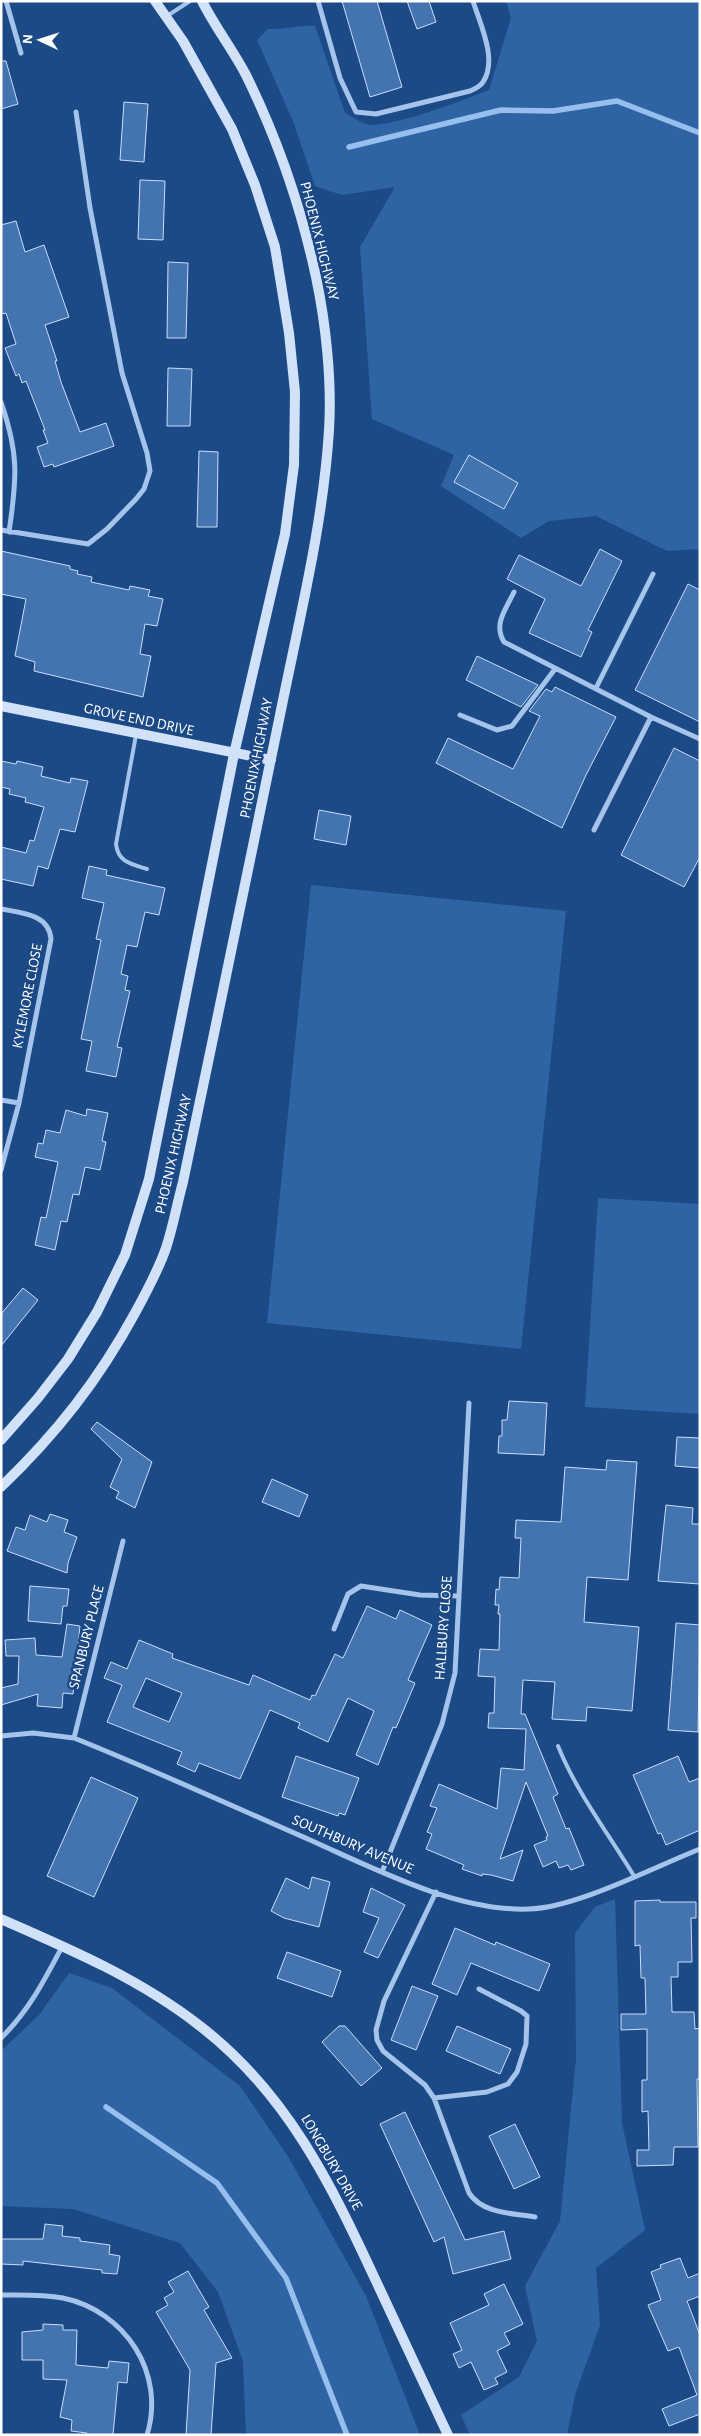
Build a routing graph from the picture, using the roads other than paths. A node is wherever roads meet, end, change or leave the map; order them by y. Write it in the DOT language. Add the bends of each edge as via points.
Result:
graph roads {
  1 [pos="6,1"];
  2 [pos="155,1"];
  3 [pos="190,1"];
  4 [pos="202,1"];
  5 [pos="318,1"];
  6 [pos="473,1"];
  7 [pos="167,16"];
  8 [pos="21,53"];
  9 [pos="76,112"];
  10 [pos="1,402"];
  11 [pos="1,530"];
  12 [pos="9,532"];
  13 [pos="653,574"];
  14 [pos="514,592"];
  15 [pos="555,669"];
  16 [pos="596,688"];
  17 [pos="1,706"];
  18 [pos="460,715"];
  19 [pos="651,717"];
  20 [pos="136,733"];
  21 [pos="700,739"];
  22 [pos="234,754"];
  23 [pos="271,760"];
  24 [pos="594,830"];
  25 [pos="147,869"];
  26 [pos="1,909"];
  27 [pos="1,1100"];
  28 [pos="18,1103"];
  29 [pos="1,1170"];
  30 [pos="469,1403"];
  31 [pos="1,1440"];
  32 [pos="1,1487"];
  33 [pos="123,1541"];
  34 [pos="458,1596"];
  35 [pos="334,1629"];
  36 [pos="1,1736"];
  37 [pos="74,1738"];
  38 [pos="558,1746"];
  39 [pos="700,1849"];
  40 [pos="382,1872"];
  41 [pos="634,1876"];
  42 [pos="436,1892"];
  43 [pos="1,1919"];
  44 [pos="63,1945"];
  45 [pos="480,1989"];
  46 [pos="1,2038"];
  47 [pos="434,2098"];
  48 [pos="535,2217"];
  49 [pos="1,2295"];
  50 [pos="147,2435"];
  51 [pos="448,2435"];
  1 -- 8 [label="street"];
  2 -- 7 [label="main road, PHOENIX HIGHWAY"];
  3 -- 7 [label="lane"];
  4 -- 23 [label="main road, PHOENIX HIGHWAY" via="245,74 279,148 317,280 327,351 329,428 324,479"];
  5 -- 6 [label="street" via="340,78 356,112 376,114 470,91 482,85 487,74 486,45"];
  7 -- 22 [label="main road, PHOENIX HIGHWAY" via="232,129 255,185 275,247 295,392 294,465 285,534"];
  9 -- 12 [label="street" via="90,208 122,373 150,471 136,500 88,544"];
  10 -- 12 [label="street" via="17,460"];
  11 -- 12 [label="street"];
  13 -- 16 [label="street"];
  14 -- 15 [label="street" via="498,624 499,635 504,642"];
  15 -- 16 [label="street"];
  15 -- 18 [label="street" via="512,726 497,730"];
  16 -- 19 [label="street"];
  17 -- 20 [label="main road, GROVE END DRIVE"];
  19 -- 21 [label="street"];
  19 -- 24 [label="street"];
  20 -- 22 [label="main road, GROVE END DRIVE"];
  20 -- 25 [label="lane" via="116,844 121,859"];
  22 -- 23 [label="main road, GROVE END DRIVE"];
  22 -- 31 [label="main road, PHOENIX HIGHWAY" via="149,1179 125,1255 97,1312 68,1359"];
  23 -- 32 [label="main road, PHOENIX HIGHWAY" via="166,1250 114,1353 41,1448"];
  26 -- 28 [label="street, KYLEMORE CLOSE" via="34,916 46,923 51,939"];
  27 -- 28 [label="street"];
  28 -- 29 [label="street"];
  30 -- 34 [label="street, HALLBURY CLOSE"];
  33 -- 37 [label="street, SPANBURY PLACE"];
  34 -- 35 [label="street" via="420,1595 361,1586 348,1594"];
  34 -- 40 [label="street, HALLBURY CLOSE" via="457,1653 450,1697"];
  36 -- 37 [label="street, SOUTHBURY AVENUE" via="33,1733"];
  37 -- 40 [label="street, SOUTHBURY AVENUE"];
  38 -- 41 [label="lane" via="581,1795"];
  39 -- 41 [label="street, SOUTHBURY AVENUE"];
  40 -- 42 [label="street, SOUTHBURY AVENUE"];
  41 -- 42 [label="street, SOUTHBURY AVENUE" via="592,1894 531,1910 476,1905"];
  42 -- 47 [label="street" via="384,2001 376,2030 376,2040 383,2051 425,2085"];
  43 -- 44 [label="main road, LONGBURY DRIVE"];
  44 -- 46 [label="street" via="39,1991"];
  44 -- 51 [label="main road, LONGBURY DRIVE" via="165,2001 201,2026 237,2058 293,2123 342,2206"];
  45 -- 47 [label="street" via="527,2016 526,2044 517,2072 508,2084 498,2090"];
  47 -- 48 [label="street" via="475,2202 484,2208"];
  49 -- 50 [label="street" via="64,2298 88,2306 108,2319 132,2342 146,2367 153,2397"];
}
